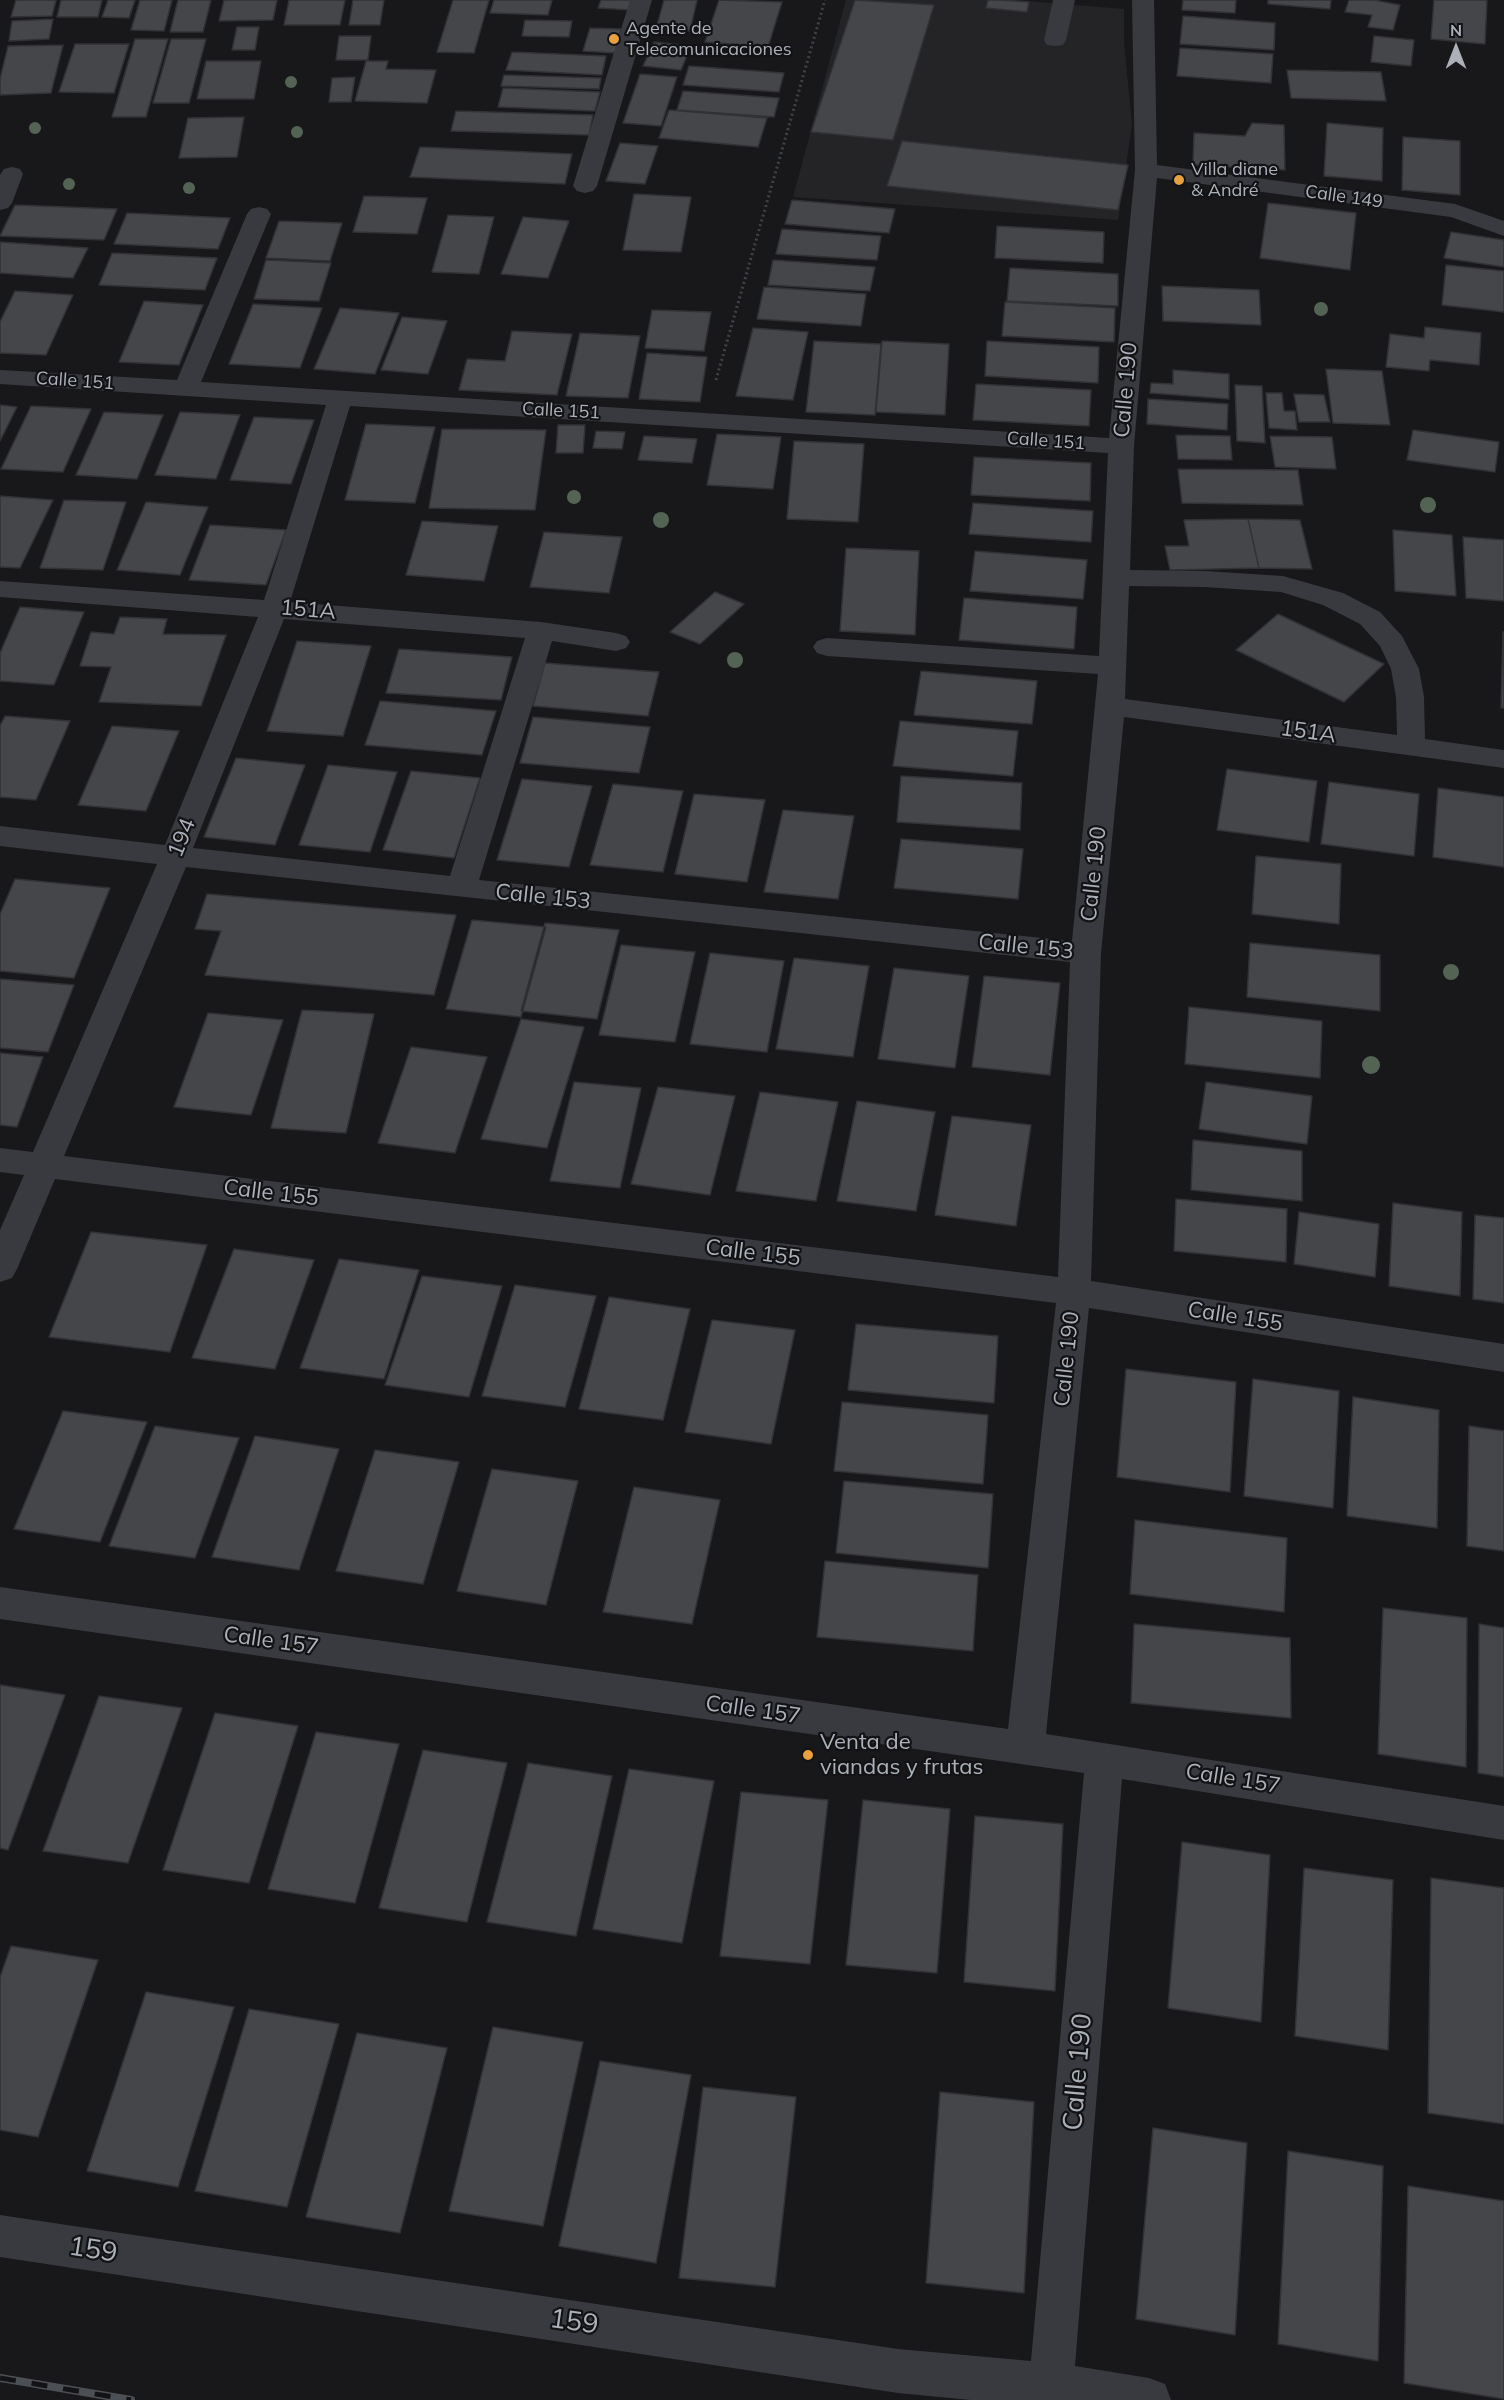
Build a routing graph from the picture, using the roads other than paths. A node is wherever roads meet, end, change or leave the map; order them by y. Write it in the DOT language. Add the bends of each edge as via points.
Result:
graph roads {
  1 [pos="641,0"];
  2 [pos="1064,0"];
  3 [pos="1143,0"];
  4 [pos="1055,40"];
  5 [pos="1146,170"];
  6 [pos="12,174"];
  7 [pos="585,186"];
  8 [pos="0,203"];
  9 [pos="258,214"];
  10 [pos="1504,229"];
  11 [pos="0,377"];
  12 [pos="186,388"];
  13 [pos="340,399"];
  14 [pos="1121,446"];
  15 [pos="1116,578"];
  16 [pos="0,588"];
  17 [pos="275,607"];
  18 [pos="541,631"];
  19 [pos="616,642"];
  20 [pos="827,647"];
  21 [pos="1114,666"];
  22 [pos="1112,706"];
  23 [pos="1411,746"];
  24 [pos="1504,759"];
  25 [pos="0,836"];
  26 [pos="175,857"];
  27 [pos="461,888"];
  28 [pos="1086,953"];
  29 [pos="0,1160"];
  30 [pos="42,1164"];
  31 [pos="0,1269"];
  32 [pos="1074,1292"];
  33 [pos="1504,1358"];
  34 [pos="0,1603"];
  35 [pos="1025,1748"];
  36 [pos="1104,1759"];
  37 [pos="1504,1823"];
  38 [pos="0,2236"];
  39 [pos="1051,2385"];
  40 [pos="1149,2400"];
  1 -- 7 [label="street"];
  2 -- 4 [label="street"];
  3 -- 5 [label="street, Calle 190"];
  5 -- 10 [label="street, Calle 149" via="1455,211"];
  5 -- 14 [label="street, Calle 190"];
  6 -- 8 [label="street"];
  9 -- 12 [label="street"];
  11 -- 12 [label="street, Calle 151"];
  12 -- 13 [label="street, Calle 151"];
  13 -- 14 [label="street, Calle 151"];
  13 -- 17 [label="street, 194"];
  14 -- 15 [label="street, Calle 190"];
  15 -- 21 [label="street, Calle 190"];
  15 -- 23 [label="street" via="1283,584 1333,599 1370,618 1392,642 1405,669"];
  16 -- 17 [label="street, 151A"];
  17 -- 18 [label="street, 151A"];
  17 -- 26 [label="street, 194"];
  18 -- 19 [label="street, 151A"];
  18 -- 27 [label="street"];
  20 -- 21 [label="street"];
  21 -- 22 [label="street, Calle 190"];
  22 -- 23 [label="street, 151A"];
  22 -- 28 [label="street, Calle 190"];
  23 -- 24 [label="street, 151A"];
  25 -- 26 [label="street, Calle 153"];
  26 -- 27 [label="street, Calle 153"];
  26 -- 30 [label="street, 194"];
  27 -- 28 [label="street, Calle 153"];
  28 -- 32 [label="street, Calle 190"];
  29 -- 30 [label="street, Calle 155"];
  30 -- 31 [label="street, 194"];
  30 -- 32 [label="street, Calle 155"];
  32 -- 33 [label="street, Calle 155"];
  32 -- 35 [label="street, Calle 190"];
  34 -- 35 [label="street, Calle 157"];
  35 -- 36 [label="street, Calle 157"];
  36 -- 37 [label="street, Calle 157"];
  36 -- 39 [label="street, Calle 190"];
  38 -- 39 [label="street, 159" via="898,2371"];
  39 -- 40 [label="street, 159"];
}
